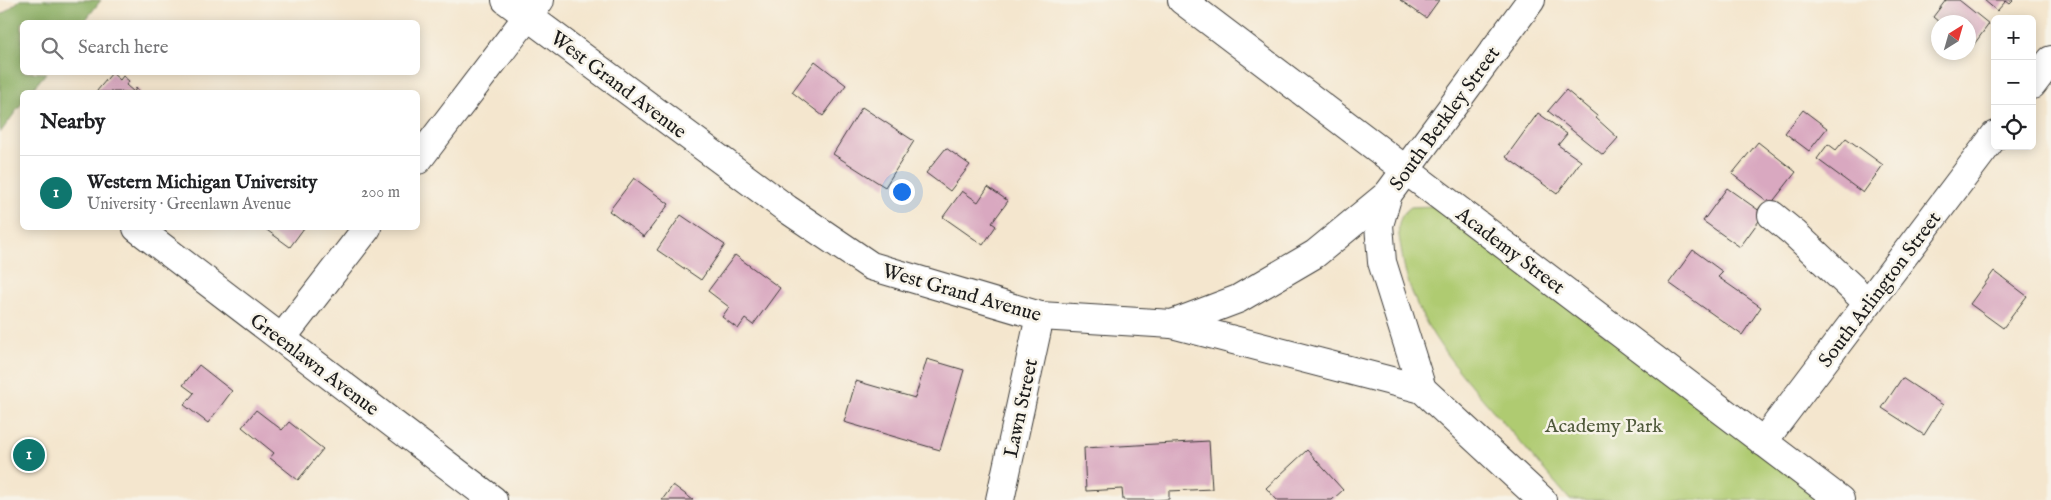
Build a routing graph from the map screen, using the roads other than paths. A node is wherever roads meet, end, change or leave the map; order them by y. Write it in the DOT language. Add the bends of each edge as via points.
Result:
graph roads {
  1 [pos="1182,0"];
  2 [pos="1531,0"];
  3 [pos="524,5"];
  4 [pos="2051,60"];
  5 [pos="2036,80"];
  6 [pos="1991,140"];
  7 [pos="420,157"];
  8 [pos="1406,169"];
  9 [pos="1388,194"];
  10 [pos="1772,215"];
  11 [pos="140,230"];
  12 [pos="365,230"];
  13 [pos="1868,303"];
  14 [pos="1040,316"];
  15 [pos="1172,324"];
  16 [pos="282,338"];
  17 [pos="1422,389"];
  18 [pos="1763,442"];
  19 [pos="493,500"];
  20 [pos="1000,500"];
  21 [pos="1542,500"];
  22 [pos="1840,500"];
  1 -- 8 [label="street, Academy Street"];
  2 -- 8 [label="street, South Berkley Street"];
  3 -- 7 [label="street"];
  3 -- 14 [label="street, West Grand Avenue" via="787,209 871,266"];
  4 -- 5 [label="street"];
  6 -- 13 [label="street, South Arlington Street"];
  8 -- 9 [label="street, South Berkley Street"];
  8 -- 18 [label="street, Academy Street"];
  9 -- 15 [label="street" via="1315,254 1238,299"];
  9 -- 17 [label="street, South Berkley Street" via="1379,225 1382,262"];
  10 -- 13 [label="street"];
  11 -- 16 [label="street, Greenlawn Avenue"];
  12 -- 16 [label="street"];
  13 -- 18 [label="street, South Arlington Street"];
  14 -- 15 [label="street, West Grand Avenue"];
  14 -- 20 [label="street, Lawn Street"];
  15 -- 17 [label="street, West Grand Avenue"];
  16 -- 19 [label="street, Greenlawn Avenue"];
  17 -- 21 [label="street, West Grand Avenue"];
  18 -- 22 [label="street, Academy Street"];
}
